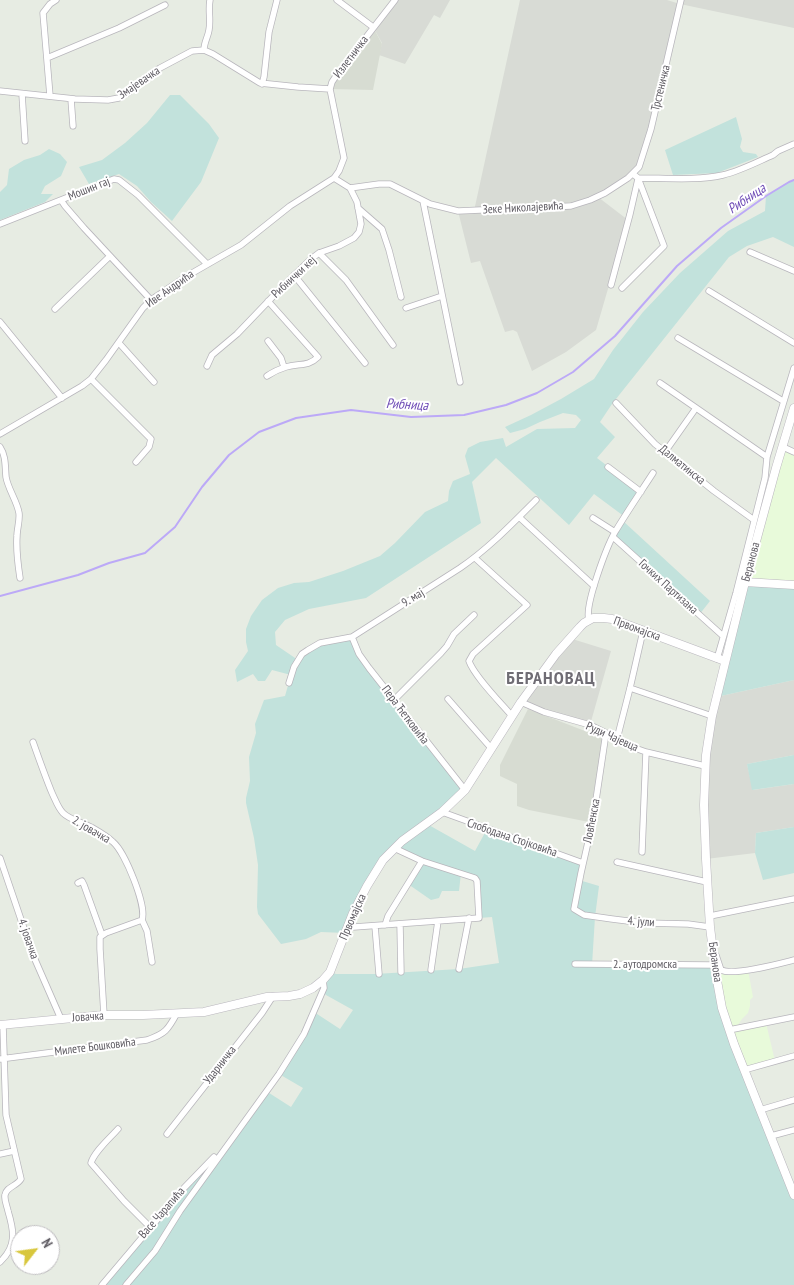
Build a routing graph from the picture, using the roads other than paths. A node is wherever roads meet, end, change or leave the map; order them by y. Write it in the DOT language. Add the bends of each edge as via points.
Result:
graph roads {
  1 [pos="56,0"];
  2 [pos="210,0"];
  3 [pos="277,0"];
  4 [pos="337,0"];
  5 [pos="395,0"];
  6 [pos="681,0"];
  7 [pos="165,5"];
  8 [pos="373,27"];
  9 [pos="204,50"];
  10 [pos="47,58"];
  11 [pos="262,84"];
  12 [pos="330,89"];
  13 [pos="0,91"];
  14 [pos="22,94"];
  15 [pos="50,96"];
  16 [pos="71,99"];
  17 [pos="73,126"];
  18 [pos="25,142"];
  19 [pos="794,144"];
  20 [pos="636,176"];
  21 [pos="334,178"];
  22 [pos="350,188"];
  23 [pos="61,200"];
  24 [pos="423,201"];
  25 [pos="358,208"];
  26 [pos="0,224"];
  27 [pos="750,252"];
  28 [pos="319,253"];
  29 [pos="110,256"];
  30 [pos="207,264"];
  31 [pos="794,271"];
  32 [pos="294,275"];
  33 [pos="611,285"];
  34 [pos="622,288"];
  35 [pos="709,291"];
  36 [pos="442,296"];
  37 [pos="401,297"];
  38 [pos="151,300"];
  39 [pos="268,301"];
  40 [pos="406,308"];
  41 [pos="55,309"];
  42 [pos="0,322"];
  43 [pos="678,338"];
  44 [pos="268,341"];
  45 [pos="119,343"];
  46 [pos="794,343"];
  47 [pos="393,345"];
  48 [pos="365,363"];
  49 [pos="207,366"];
  50 [pos="284,367"];
  51 [pos="794,368"];
  52 [pos="267,376"];
  53 [pos="91,379"];
  54 [pos="154,382"];
  55 [pos="460,382"];
  56 [pos="660,383"];
  57 [pos="62,398"];
  58 [pos="783,401"];
  59 [pos="616,403"];
  60 [pos="696,408"];
  61 [pos="794,408"];
  62 [pos="0,434"];
  63 [pos="0,447"];
  64 [pos="783,447"];
  65 [pos="665,452"];
  66 [pos="794,452"];
  67 [pos="767,457"];
  68 [pos="136,462"];
  69 [pos="766,466"];
  70 [pos="608,467"];
  71 [pos="776,468"];
  72 [pos="653,474"];
  73 [pos="641,492"];
  74 [pos="536,500"];
  75 [pos="519,517"];
  76 [pos="593,518"];
  77 [pos="754,520"];
  78 [pos="614,535"];
  79 [pos="475,558"];
  80 [pos="20,578"];
  81 [pos="745,582"];
  82 [pos="794,585"];
  83 [pos="594,586"];
  84 [pos="474,615"];
  85 [pos="589,620"];
  86 [pos="643,631"];
  87 [pos="723,636"];
  88 [pos="352,637"];
  89 [pos="716,659"];
  90 [pos="725,661"];
  91 [pos="290,683"];
  92 [pos="630,688"];
  93 [pos="448,699"];
  94 [pos="394,700"];
  95 [pos="521,702"];
  96 [pos="512,716"];
  97 [pos="712,716"];
  98 [pos="620,728"];
  99 [pos="607,733"];
  100 [pos="617,739"];
  101 [pos="33,742"];
  102 [pos="491,748"];
  103 [pos="646,752"];
  104 [pos="705,766"];
  105 [pos="465,790"];
  106 [pos="442,812"];
  107 [pos="394,848"];
  108 [pos="642,852"];
  109 [pos="0,858"];
  110 [pos="422,861"];
  111 [pos="617,862"];
  112 [pos="583,863"];
  113 [pos="707,882"];
  114 [pos="78,884"];
  115 [pos="794,899"];
  116 [pos="574,909"];
  117 [pos="710,916"];
  118 [pos="469,918"];
  119 [pos="142,920"];
  120 [pos="438,921"];
  121 [pos="400,924"];
  122 [pos="385,925"];
  123 [pos="348,926"];
  124 [pos="375,926"];
  125 [pos="710,930"];
  126 [pos="102,935"];
  127 [pos="794,960"];
  128 [pos="152,962"];
  129 [pos="575,964"];
  130 [pos="714,966"];
  131 [pos="459,969"];
  132 [pos="431,970"];
  133 [pos="401,972"];
  134 [pos="379,974"];
  135 [pos="323,980"];
  136 [pos="273,996"];
  137 [pos="177,1013"];
  138 [pos="104,1015"];
  139 [pos="794,1017"];
  140 [pos="61,1019"];
  141 [pos="1,1025"];
  142 [pos="729,1030"];
  143 [pos="794,1056"];
  144 [pos="2,1059"];
  145 [pos="744,1070"];
  146 [pos="794,1100"];
  147 [pos="760,1110"];
  148 [pos="118,1129"];
  149 [pos="794,1130"];
  150 [pos="167,1134"];
  151 [pos="771,1136"];
  152 [pos="226,1145"];
  153 [pos="14,1151"];
  154 [pos="0,1154"];
  155 [pos="794,1195"];
  156 [pos="150,1227"];
  157 [pos="0,1262"];
  158 [pos="102,1285"];
  159 [pos="126,1285"];
  1 -- 10 [label="street" via="43,13"];
  2 -- 9 [label="street" via="209,30"];
  3 -- 11 [label="street"];
  4 -- 8 [label="street"];
  5 -- 8 [label="street, Излетничка"];
  6 -- 20 [label="street, Трстеничка" via="651,129"];
  7 -- 10 [label="street"];
  8 -- 12 [label="street, Излетничка"];
  9 -- 11 [label="street"];
  9 -- 16 [label="street, Змајевачка" via="192,51 160,68 119,98"];
  10 -- 15 [label="street"];
  11 -- 12 [label="street"];
  12 -- 21 [label="street, Излетничка" via="344,158"];
  13 -- 14 [label="street, Змајевачка"];
  14 -- 15 [label="street, Змајевачка"];
  14 -- 18 [label="street"];
  15 -- 16 [label="street, Змајевачка"];
  16 -- 17 [label="street"];
  19 -- 20 [label="street" via="721,175 704,178"];
  20 -- 24 [label="street, Зеке Николајевића" via="597,197 571,206 458,211"];
  20 -- 33 [label="street" via="630,214"];
  20 -- 34 [label="street" via="664,246"];
  21 -- 22 [label="street"];
  21 -- 30 [label="street, Иве Андрића" via="290,206 241,244"];
  22 -- 24 [label="street, Зеке Николајевића" via="390,184"];
  22 -- 25 [label="street, Рибнички кеј"];
  23 -- 26 [label="street, Мошин гај"];
  23 -- 29 [label="street"];
  23 -- 30 [label="street, Мошин гај" via="114,179 119,180"];
  24 -- 36 [label="street"];
  25 -- 28 [label="street, Рибнички кеј" via="361,224 354,238"];
  25 -- 37 [label="street" via="382,229"];
  27 -- 31 [label="street"];
  28 -- 32 [label="street, Рибнички кеј"];
  28 -- 47 [label="street" via="346,280"];
  29 -- 38 [label="street"];
  29 -- 41 [label="street"];
  30 -- 38 [label="street, Иве Андрића"];
  32 -- 39 [label="street, Рибнички кеј"];
  32 -- 48 [label="street"];
  35 -- 46 [label="street"];
  36 -- 40 [label="street"];
  36 -- 55 [label="street"];
  38 -- 45 [label="street, Иве Андрића"];
  39 -- 49 [label="street, Рибнички кеј" via="212,356"];
  39 -- 50 [label="street" via="318,357 308,364"];
  42 -- 57 [label="street"];
  43 -- 58 [label="street"];
  44 -- 50 [label="street"];
  45 -- 53 [label="street, Иве Андрића"];
  45 -- 54 [label="street"];
  50 -- 52 [label="street"];
  51 -- 58 [label="street, Беранова"];
  53 -- 57 [label="street, Иве Андрића"];
  53 -- 68 [label="street" via="151,438 149,447"];
  56 -- 60 [label="street"];
  57 -- 62 [label="street, Иве Андрића"];
  58 -- 67 [label="street, Беранова"];
  59 -- 65 [label="street, Далматинска"];
  60 -- 65 [label="street"];
  60 -- 67 [label="street"];
  61 -- 64 [label="main road, Беранова"];
  63 -- 80 [label="street" via="19,514 16,550"];
  64 -- 66 [label="street"];
  64 -- 71 [label="main road, Беранова"];
  65 -- 77 [label="street, Далматинска"];
  67 -- 69 [label="street, Беранова"];
  69 -- 71 [label="street"];
  69 -- 77 [label="street, Беранова"];
  70 -- 73 [label="street"];
  71 -- 81 [label="main road, Беранова"];
  72 -- 73 [label="street"];
  73 -- 78 [label="street"];
  74 -- 75 [label="street, 9. мај"];
  75 -- 79 [label="street, 9. мај"];
  75 -- 83 [label="street"];
  76 -- 78 [label="street, Гочких Партизана"];
  77 -- 87 [label="street, Беранова"];
  78 -- 83 [label="street"];
  78 -- 87 [label="street, Гочких Партизана"];
  79 -- 88 [label="street, 9. мај"];
  79 -- 96 [label="street" via="527,605 470,659 474,670"];
  81 -- 82 [label="main road"];
  81 -- 90 [label="main road, Беранова"];
  83 -- 85 [label="street"];
  84 -- 94 [label="street"];
  85 -- 86 [label="main road, Првомајска" via="597,617 612,619"];
  85 -- 95 [label="main road, Првомајска" via="556,654"];
  86 -- 89 [label="main road, Првомајска"];
  86 -- 92 [label="street"];
  87 -- 89 [label="street, Беранова"];
  88 -- 91 [label="street, 9. мај" via="320,643 302,654"];
  88 -- 94 [label="street, Пера Ћетковића" via="358,654"];
  89 -- 90 [label="main road, Првомајска"];
  90 -- 97 [label="main road, Беранова"];
  92 -- 97 [label="street"];
  92 -- 98 [label="street"];
  93 -- 102 [label="street"];
  94 -- 105 [label="street, Пера Ћетковића"];
  95 -- 96 [label="main road, Првомајска"];
  95 -- 99 [label="street, Руди Чајевца"];
  96 -- 102 [label="main road, Првомајска"];
  97 -- 104 [label="main road, Беранова"];
  98 -- 99 [label="street"];
  98 -- 100 [label="street"];
  99 -- 100 [label="street, Руди Чајевца"];
  99 -- 112 [label="street, Ловћенска"];
  100 -- 103 [label="street, Руди Чајевца"];
  101 -- 119 [label="street, 2. јовачка" via="61,811 116,845 134,879"];
  102 -- 105 [label="main road, Првомајска"];
  103 -- 104 [label="street, Руди Чајевца"];
  103 -- 108 [label="street"];
  104 -- 113 [label="main road, Беранова"];
  105 -- 106 [label="main road, Првомајска"];
  106 -- 107 [label="main road, Првомајска"];
  106 -- 112 [label="street, Слободана Стојковића"];
  107 -- 110 [label="street"];
  107 -- 123 [label="main road, Првомајска" via="374,873"];
  109 -- 140 [label="street, 4. јовачка" via="33,955"];
  110 -- 118 [label="street" via="475,878 479,918"];
  110 -- 122 [label="street"];
  111 -- 113 [label="street"];
  112 -- 116 [label="street, Ловћенска"];
  113 -- 117 [label="main road, Беранова"];
  114 -- 126 [label="street" via="82,881 84,885"];
  115 -- 117 [label="street"];
  116 -- 125 [label="street, 4. јули" via="584,915 644,923 688,924"];
  117 -- 125 [label="main road, Беранова"];
  118 -- 120 [label="street"];
  118 -- 131 [label="street"];
  119 -- 126 [label="street"];
  119 -- 128 [label="street, 2. јовачка"];
  120 -- 121 [label="street"];
  120 -- 132 [label="street"];
  121 -- 122 [label="street"];
  121 -- 133 [label="street"];
  122 -- 124 [label="street"];
  123 -- 124 [label="street"];
  123 -- 135 [label="main road, Првомајска" via="332,967"];
  124 -- 134 [label="street, Првомајска"];
  125 -- 127 [label="street" via="722,971 748,970"];
  125 -- 130 [label="main road, Беранова"];
  126 -- 138 [label="street"];
  129 -- 130 [label="street, 2. аутодромска"];
  130 -- 142 [label="main road, Беранова"];
  135 -- 136 [label="main road, Првомајска" via="304,993"];
  135 -- 152 [label="street" via="324,988 304,1034 279,1074"];
  136 -- 137 [label="main road, Првомајска" via="204,1012"];
  136 -- 150 [label="street, Ударничка"];
  137 -- 138 [label="main road, Јовачка"];
  137 -- 144 [label="street, Милете Бошковића" via="160,1036 147,1040"];
  138 -- 140 [label="main road, Јовачка"];
  139 -- 142 [label="street"];
  140 -- 141 [label="main road, Јовачка"];
  141 -- 144 [label="street"];
  142 -- 145 [label="main road, Беранова"];
  143 -- 145 [label="street"];
  144 -- 153 [label="street" via="6,1115"];
  145 -- 147 [label="main road, Беранова"];
  146 -- 147 [label="street"];
  147 -- 151 [label="main road, Беранова"];
  148 -- 156 [label="street" via="90,1164"];
  149 -- 151 [label="street"];
  151 -- 155 [label="main road, Беранова"];
  152 -- 156 [label="street, Васе Чарапића"];
  152 -- 159 [label="street, Васе Чарапића" via="155,1251"];
  153 -- 154 [label="street"];
  153 -- 157 [label="street" via="20,1179 5,1194 13,1238 9,1251"];
  156 -- 158 [label="street, Васе Чарапића"];
}
